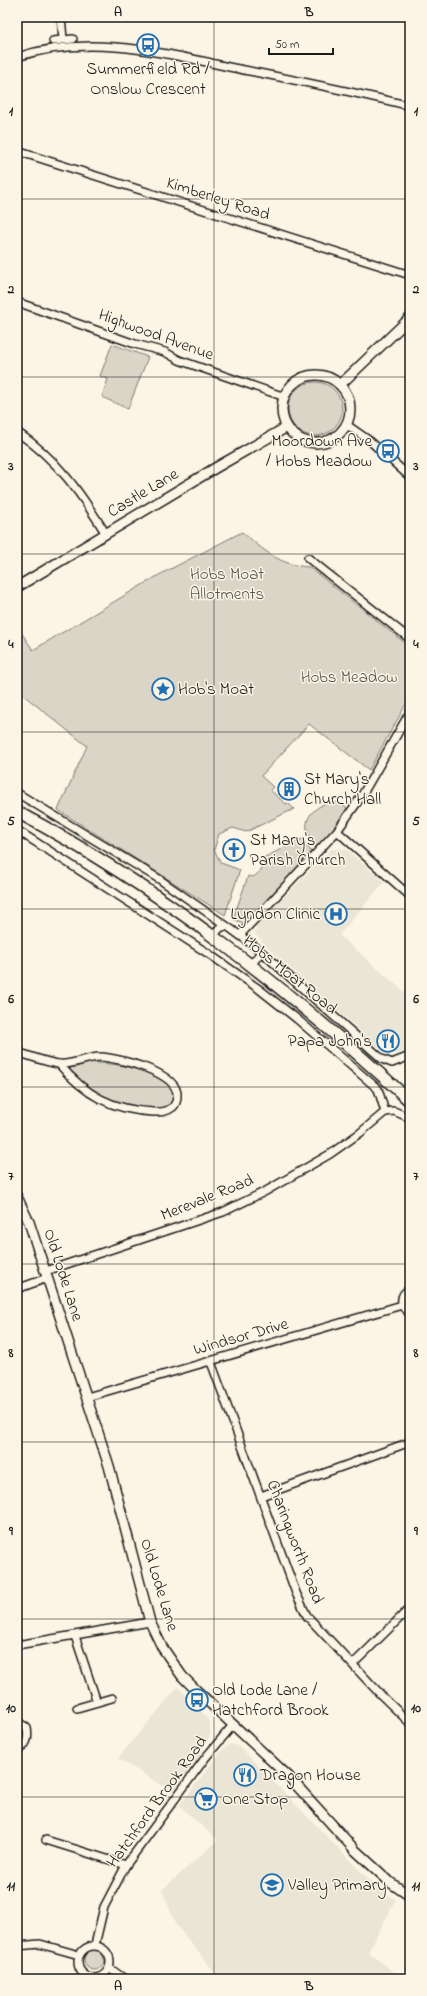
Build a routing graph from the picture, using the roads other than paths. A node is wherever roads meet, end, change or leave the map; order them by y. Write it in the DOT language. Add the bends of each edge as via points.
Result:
graph roads {
  1 [pos="61,17"];
  2 [pos="72,38"];
  3 [pos="63,39"];
  4 [pos="53,41"];
  5 [pos="17,57"];
  6 [pos="410,106"];
  7 [pos="17,151"];
  8 [pos="410,275"];
  9 [pos="17,302"];
  10 [pos="410,318"];
  11 [pos="340,385"];
  12 [pos="285,397"];
  13 [pos="347,425"];
  14 [pos="287,427"];
  15 [pos="17,432"];
  16 [pos="410,477"];
  17 [pos="106,534"];
  18 [pos="308,558"];
  19 [pos="17,587"];
  20 [pos="410,639"];
  21 [pos="410,712"];
  22 [pos="17,793"];
  23 [pos="17,812"];
  24 [pos="17,830"];
  25 [pos="337,831"];
  26 [pos="410,896"];
  27 [pos="226,926"];
  28 [pos="213,936"];
  29 [pos="240,936"];
  30 [pos="261,952"];
  31 [pos="251,965"];
  32 [pos="17,1052"];
  33 [pos="410,1056"];
  34 [pos="59,1064"];
  35 [pos="410,1101"];
  36 [pos="385,1112"];
  37 [pos="410,1118"];
  38 [pos="17,1197"];
  39 [pos="46,1275"];
  40 [pos="17,1289"];
  41 [pos="410,1289"];
  42 [pos="402,1305"];
  43 [pos="410,1313"];
  44 [pos="211,1362"];
  45 [pos="87,1397"];
  46 [pos="410,1442"];
  47 [pos="261,1496"];
  48 [pos="410,1608"];
  49 [pos="150,1622"];
  50 [pos="75,1636"];
  51 [pos="17,1644"];
  52 [pos="353,1664"];
  53 [pos="112,1698"];
  54 [pos="97,1702"];
  55 [pos="77,1708"];
  56 [pos="17,1721"];
  57 [pos="410,1723"];
  58 [pos="233,1725"];
  59 [pos="17,1751"];
  60 [pos="46,1840"];
  61 [pos="126,1864"];
  62 [pos="410,1896"];
  63 [pos="95,1945"];
  64 [pos="17,1946"];
  65 [pos="79,1955"];
  66 [pos="109,1968"];
  67 [pos="94,1979"];
  68 [pos="125,1979"];
  1 -- 3 [label="street"];
  2 -- 3 [label="street"];
  3 -- 4 [label="street"];
  5 -- 6 [label="street" via="30,52 98,45 153,51"];
  7 -- 8 [label="street, Kimberley Road"];
  9 -- 12 [label="street, Highwood Avenue" via="135,344 165,352 179,360"];
  10 -- 11 [label="street"];
  11 -- 12 [label="street" via="329,378 307,377 291,387"];
  11 -- 13 [label="street" via="349,400"];
  12 -- 14 [label="street" via="282,414"];
  13 -- 14 [label="street" via="338,436 318,443 304,441"];
  13 -- 16 [label="street" via="370,441"];
  14 -- 17 [label="street, Castle Lane"];
  15 -- 17 [label="street" via="61,468"];
  17 -- 19 [label="street, Castle Lane"];
  18 -- 20 [label="street"];
  21 -- 25 [label="street"];
  22 -- 27 [label="street, Hobs Moat Road" via="159,879"];
  23 -- 28 [label="main road, Hobs Moat Road" via="46,827 159,897"];
  24 -- 36 [label="street" via="209,954 298,1019 378,1088"];
  25 -- 26 [label="street"];
  25 -- 29 [label="street"];
  27 -- 28 [label="street" via="220,928"];
  27 -- 29 [label="street, Hobs Moat Road"];
  28 -- 31 [label="main road, Hobs Moat Road"];
  29 -- 30 [label="street, Hobs Moat Road"];
  30 -- 31 [label="street"];
  30 -- 33 [label="street, Hobs Moat Road" via="382,1059 392,1063"];
  31 -- 35 [label="main road, Hobs Moat Road" via="326,1026"];
  32 -- 34 [label="street"];
  34 -- 34 [label="street" via="100,1057 126,1061 165,1078 175,1087 177,1100 175,1105 165,1112 135,1111 117,1106 81,1088"];
  36 -- 37 [label="street" via="394,1111"];
  36 -- 39 [label="street, Merevale Road" via="330,1154 266,1191 223,1212"];
  38 -- 39 [label="street, Old Lode Lane" via="29,1222"];
  39 -- 40 [label="street, Merevale Road"];
  39 -- 45 [label="street, Old Lode Lane"];
  41 -- 42 [label="street" via="402,1296"];
  42 -- 43 [label="street"];
  42 -- 44 [label="street, Windsor Drive"];
  44 -- 45 [label="street, Windsor Drive"];
  44 -- 47 [label="street, Charingworth Road"];
  45 -- 49 [label="street, Old Lode Lane" via="109,1466"];
  46 -- 47 [label="street"];
  47 -- 52 [label="street, Charingworth Road" via="296,1593 307,1616"];
  48 -- 52 [label="street"];
  49 -- 50 [label="street"];
  49 -- 58 [label="street, Old Lode Lane" via="162,1647 182,1676"];
  50 -- 51 [label="street"];
  50 -- 54 [label="street"];
  52 -- 57 [label="street, Charingworth Road"];
  53 -- 54 [label="street"];
  54 -- 55 [label="street"];
  56 -- 59 [label="street" via="27,1728 29,1737 25,1746"];
  58 -- 61 [label="street, Hatchford Brook Road"];
  58 -- 62 [label="street, Old Lode Lane" via="289,1777 355,1850 391,1883"];
  60 -- 61 [label="street"];
  61 -- 63 [label="street, Hatchford Brook Road" via="104,1907"];
  63 -- 65 [label="street" via="83,1949"];
  63 -- 66 [label="street" via="104,1948 109,1954"];
  64 -- 65 [label="street" via="40,1944"];
  65 -- 67 [label="street" via="79,1969 84,1975"];
  66 -- 67 [label="street" via="104,1975"];
  66 -- 68 [label="street"];
}
